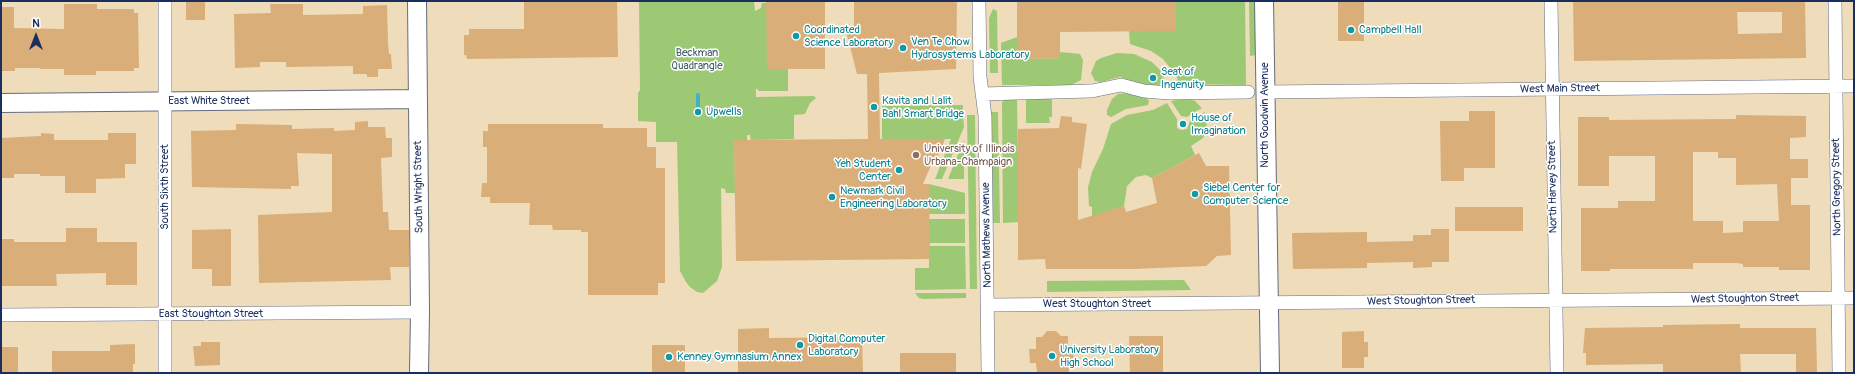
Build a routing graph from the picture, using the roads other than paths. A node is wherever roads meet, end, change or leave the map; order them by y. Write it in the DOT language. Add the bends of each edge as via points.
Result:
graph roads {
  1 [pos="164,1"];
  2 [pos="417,1"];
  3 [pos="979,1"];
  4 [pos="1264,1"];
  5 [pos="1550,1"];
  6 [pos="1836,1"];
  7 [pos="1836,86"];
  8 [pos="1854,86"];
  9 [pos="1552,89"];
  10 [pos="1257,92"];
  11 [pos="982,94"];
  12 [pos="418,99"];
  13 [pos="165,101"];
  14 [pos="1,103"];
  15 [pos="1838,298"];
  16 [pos="1854,298"];
  17 [pos="1556,300"];
  18 [pos="1268,304"];
  19 [pos="988,305"];
  20 [pos="420,312"];
  21 [pos="1,315"];
  22 [pos="165,315"];
  23 [pos="165,373"];
  24 [pos="418,373"];
  25 [pos="988,373"];
  26 [pos="1270,373"];
  27 [pos="1557,373"];
  28 [pos="1839,373"];
  1 -- 13 [label="street, South Sixth Street"];
  2 -- 12 [label="street, South Wright Street"];
  3 -- 11 [label="street, North Mathews Avenue"];
  4 -- 10 [label="street, North Goodwin Avenue"];
  5 -- 9 [label="street, North Harvey Street"];
  6 -- 7 [label="street, North Gregory Street"];
  7 -- 8 [label="street, West Main Street"];
  7 -- 9 [label="street, West Main Street"];
  7 -- 15 [label="street, North Gregory Street"];
  9 -- 10 [label="street, West Main Street"];
  9 -- 17 [label="street, North Harvey Street"];
  10 -- 11 [label="street, West Main Street" via="1169,93 1144,91 1121,85 1092,91"];
  10 -- 18 [label="street, North Goodwin Avenue"];
  11 -- 19 [label="street, North Mathews Avenue" via="986,116"];
  12 -- 13 [label="street, East White Street"];
  12 -- 20 [label="street, South Wright Street"];
  13 -- 14 [label="street, East White Street"];
  13 -- 22 [label="street, South Sixth Street"];
  15 -- 16 [label="street, West Stoughton Street"];
  15 -- 17 [label="street, West Stoughton Street"];
  15 -- 28 [label="street, North Gregory Street"];
  17 -- 18 [label="street, West Stoughton Street"];
  17 -- 27 [label="street, North Harvey Street"];
  18 -- 19 [label="street, West Stoughton Street"];
  18 -- 26 [label="street, North Goodwin Avenue"];
  19 -- 25 [label="street, North Mathews Avenue"];
  20 -- 22 [label="street, East Stoughton Street"];
  20 -- 24 [label="street, South Wright Street"];
  21 -- 22 [label="street, East Stoughton Street"];
  22 -- 23 [label="street, South Sixth Street"];
}
